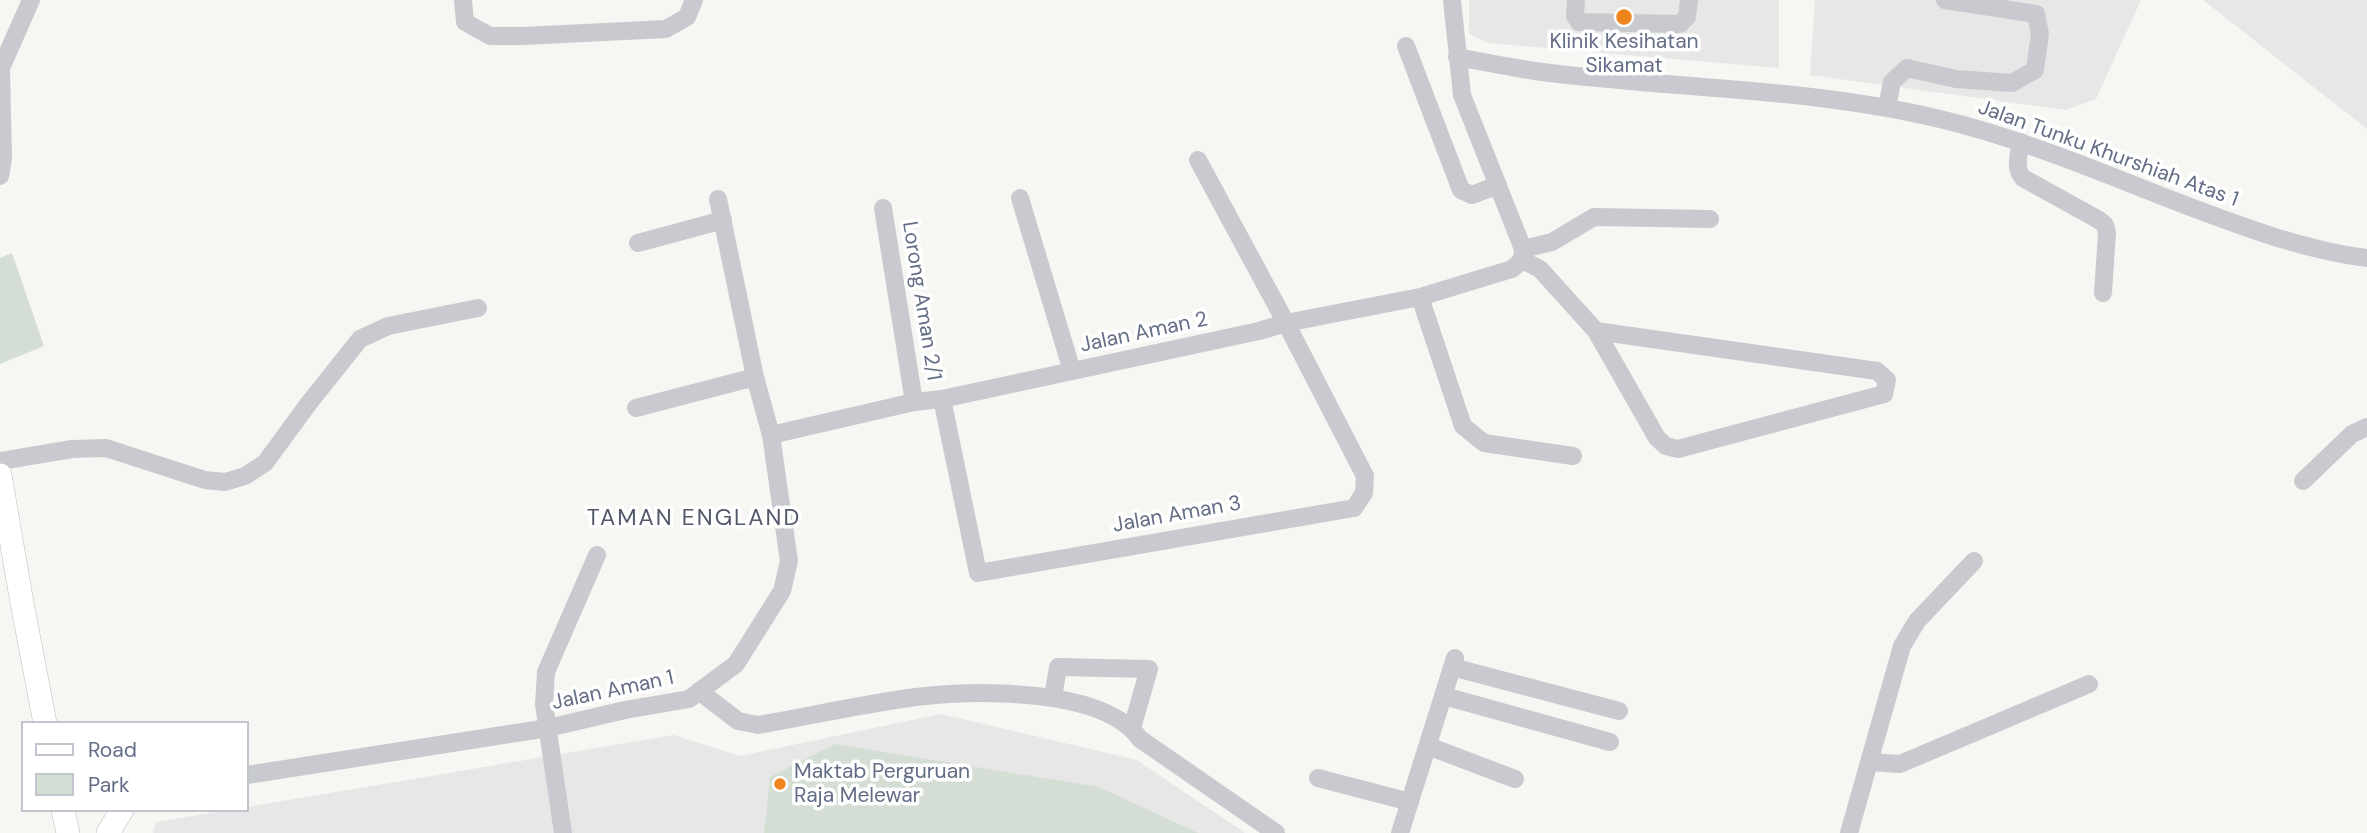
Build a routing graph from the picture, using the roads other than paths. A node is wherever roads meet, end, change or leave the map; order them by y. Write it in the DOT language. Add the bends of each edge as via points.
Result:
graph roads {
  1 [pos="31,0"];
  2 [pos="463,0"];
  3 [pos="694,0"];
  4 [pos="1452,0"];
  5 [pos="1576,0"];
  6 [pos="1689,0"];
  7 [pos="1945,1"];
  8 [pos="1406,46"];
  9 [pos="1457,57"];
  10 [pos="1887,107"];
  11 [pos="2021,142"];
  12 [pos="1198,160"];
  13 [pos="0,176"];
  14 [pos="1498,185"];
  15 [pos="1020,198"];
  16 [pos="718,199"];
  17 [pos="883,208"];
  18 [pos="1710,219"];
  19 [pos="723,220"];
  20 [pos="638,243"];
  21 [pos="1522,254"];
  22 [pos="2367,258"];
  23 [pos="2103,293"];
  24 [pos="1420,297"];
  25 [pos="478,308"];
  26 [pos="1286,323"];
  27 [pos="1596,331"];
  28 [pos="1072,371"];
  29 [pos="755,377"];
  30 [pos="942,399"];
  31 [pos="914,402"];
  32 [pos="636,408"];
  33 [pos="2367,427"];
  34 [pos="771,435"];
  35 [pos="1573,456"];
  36 [pos="0,461"];
  37 [pos="0,475"];
  38 [pos="2303,481"];
  39 [pos="597,555"];
  40 [pos="1974,561"];
  41 [pos="2089,684"];
  42 [pos="698,691"];
  43 [pos="1444,696"];
  44 [pos="1053,698"];
  45 [pos="1619,711"];
  46 [pos="46,721"];
  47 [pos="548,728"];
  48 [pos="1132,728"];
  49 [pos="1610,742"];
  50 [pos="1428,746"];
  51 [pos="1870,762"];
  52 [pos="248,775"];
  53 [pos="1318,778"];
  54 [pos="1515,779"];
  55 [pos="1410,802"];
  56 [pos="63,812"];
  57 [pos="121,812"];
  58 [pos="68,833"];
  59 [pos="108,833"];
  60 [pos="563,833"];
  61 [pos="1276,833"];
  62 [pos="1400,833"];
  63 [pos="1849,833"];
  1 -- 13 [label="street" via="1,68"];
  2 -- 3 [label="street" via="465,22 490,36 666,29 687,18"];
  4 -- 9 [label="street"];
  5 -- 6 [label="street" via="1579,22 1679,24 1687,17"];
  7 -- 10 [label="street" via="2036,14 2040,34 2035,69 2012,83 1956,79 1906,68 1892,82"];
  8 -- 14 [label="street" via="1461,190 1472,195"];
  9 -- 10 [label="street, Jalan Tunku Khurshiah Atas 1" via="1535,71"];
  9 -- 14 [label="street" via="1462,95"];
  10 -- 11 [label="street, Jalan Tunku Khurshiah Atas 1"];
  11 -- 22 [label="street, Jalan Tunku Khurshiah Atas 1" via="2283,241"];
  11 -- 23 [label="street" via="2017,165 2023,178 2105,225"];
  12 -- 26 [label="street"];
  14 -- 21 [label="street"];
  15 -- 28 [label="street"];
  16 -- 19 [label="street, Jalan Aman 1"];
  17 -- 31 [label="street, Lorong Aman 2/1"];
  18 -- 21 [label="street, Jalan Aman 2" via="1594,217"];
  19 -- 20 [label="street"];
  19 -- 29 [label="street, Jalan Aman 1"];
  21 -- 24 [label="street, Jalan Aman 2" via="1512,269"];
  21 -- 27 [label="street"];
  24 -- 26 [label="street, Jalan Aman 2"];
  24 -- 35 [label="street" via="1463,426 1484,443"];
  25 -- 36 [label="street" via="388,326 360,339 265,463 245,476 225,482 205,480 106,447"];
  26 -- 28 [label="street, Jalan Aman 2"];
  26 -- 30 [label="street, Jalan Aman 3" via="1365,476 1364,493 1354,508 978,573"];
  27 -- 27 [label="street" via="1657,438 1678,449 1884,394 1887,380 1877,371"];
  28 -- 30 [label="street, Jalan Aman 2"];
  29 -- 32 [label="street"];
  29 -- 34 [label="street, Jalan Aman 1"];
  30 -- 31 [label="street, Jalan Aman 2"];
  31 -- 34 [label="street, Jalan Aman 2"];
  33 -- 38 [label="street" via="2352,434"];
  34 -- 42 [label="street, Jalan Aman 1" via="789,561 782,591 736,664"];
  37 -- 46 [label="main road"];
  39 -- 47 [label="street" via="547,672 544,704"];
  40 -- 51 [label="street" via="1917,621 1902,646"];
  41 -- 51 [label="street" via="1900,764"];
  42 -- 44 [label="street" via="738,721 758,725 917,697 980,693"];
  42 -- 47 [label="street, Jalan Aman 1" via="689,699"];
  43 -- 45 [label="street" via="1453,662"];
  43 -- 49 [label="street"];
  43 -- 50 [label="street"];
  44 -- 48 [label="street" via="1105,711"];
  44 -- 48 [label="street" via="1058,667 1149,669"];
  47 -- 52 [label="street, Jalan Aman 1"];
  47 -- 60 [label="street"];
  48 -- 61 [label="street" via="1140,739"];
  50 -- 54 [label="street"];
  50 -- 55 [label="street"];
  51 -- 63 [label="street"];
  53 -- 55 [label="street"];
  55 -- 62 [label="street"];
  56 -- 58 [label="main road"];
  57 -- 59 [label="main road"];
}
